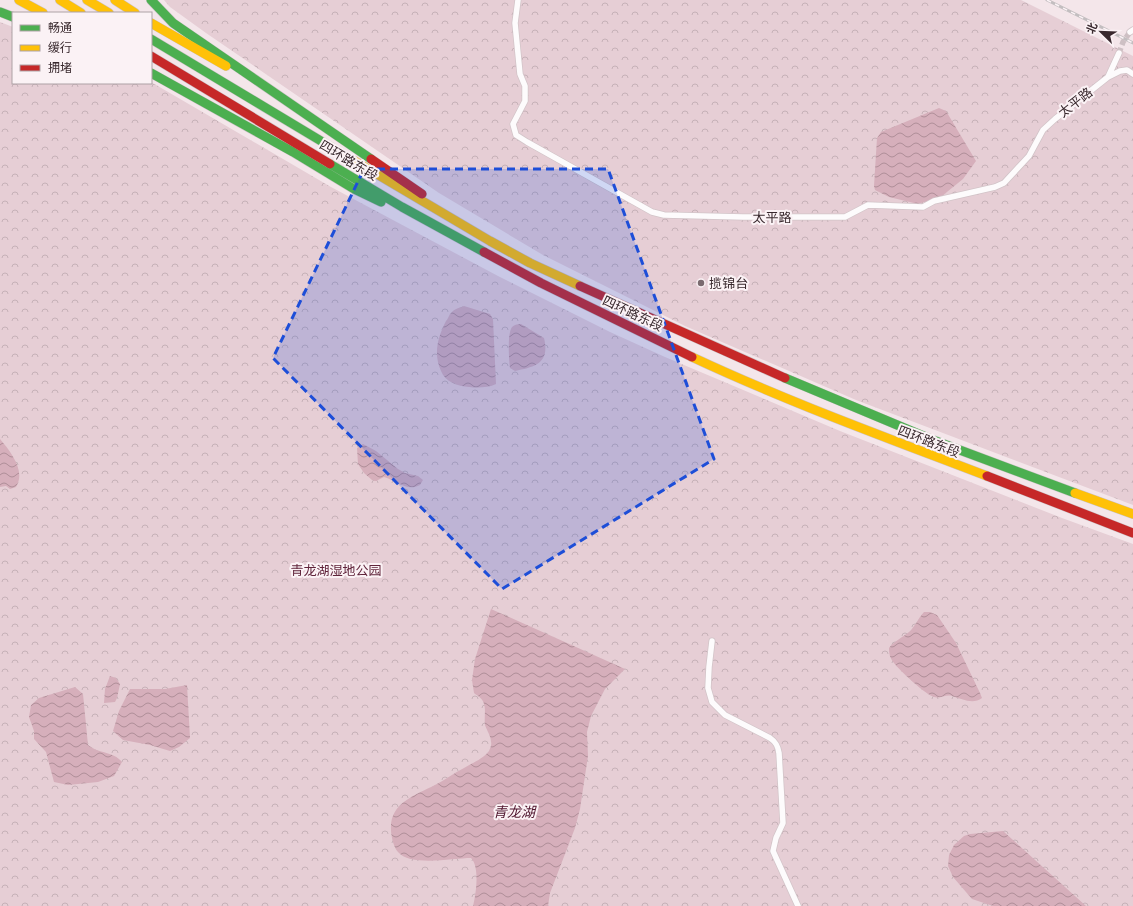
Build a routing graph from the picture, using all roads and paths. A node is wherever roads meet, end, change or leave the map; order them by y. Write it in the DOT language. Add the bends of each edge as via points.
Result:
graph roads {
  1 [pos="20,0"];
  2 [pos="60,0"];
  3 [pos="87,0"];
  4 [pos="115,0"];
  5 [pos="151,0"];
  6 [pos="518,0"];
  7 [pos="0,12"];
  8 [pos="41,12"];
  9 [pos="79,12"];
  10 [pos="107,12"];
  11 [pos="133,12"];
  12 [pos="12,17"];
  13 [pos="152,24"];
  14 [pos="152,40"];
  15 [pos="1118,53"];
  16 [pos="152,57"];
  17 [pos="152,74"];
  18 [pos="1133,74"];
  19 [pos="1108,76"];
  20 [pos="278,95"];
  21 [pos="437,226"];
  22 [pos="490,241"];
  23 [pos="1133,514"];
  24 [pos="1133,533"];
  25 [pos="712,641"];
  26 [pos="798,906"];
  1 -- 8 [label="highway"];
  2 -- 9 [label="highway"];
  3 -- 10 [label="highway"];
  4 -- 11 [label="highway"];
  5 -- 20 [label="highway" via="174,23"];
  6 -- 19 [label="street, 太平路" via="515,23 525,101 514,124 516,135 652,212 664,215 845,217 868,205 923,207 934,201 995,187 1004,183 1030,156 1043,130"];
  7 -- 12 [label="highway"];
  13 -- 20 [label="highway"];
  14 -- 22 [label="highway, 四环路东段" via="350,160"];
  15 -- 19 [label="street"];
  16 -- 21 [label="highway, 四环路东段" via="338,170"];
  17 -- 21 [label="highway" via="354,189"];
  18 -- 19 [label="street, 太平路" via="1127,70"];
  20 -- 22 [label="highway"];
  21 -- 24 [label="highway, 四环路东段" via="541,283 729,374"];
  22 -- 23 [label="highway, 四环路东段" via="530,263 753,364 933,440"];
  25 -- 26 [label="street" via="708,688 712,702 725,715 770,738 778,746 783,823 773,851"];
}
